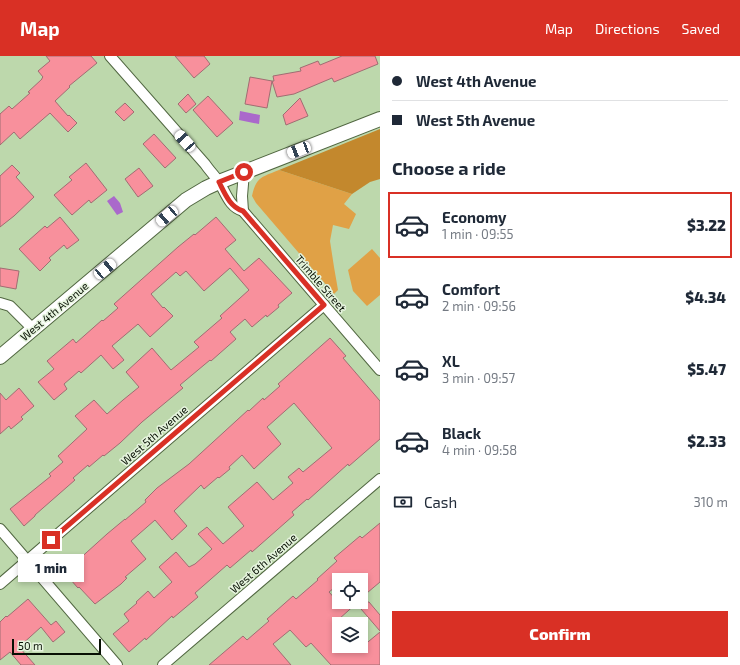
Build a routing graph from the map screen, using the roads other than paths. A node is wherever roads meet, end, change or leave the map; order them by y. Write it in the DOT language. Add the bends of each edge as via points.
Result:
graph roads {
  1 [pos="110,56"];
  2 [pos="380,119"];
  3 [pos="244,172"];
  4 [pos="219,182"];
  5 [pos="243,211"];
  6 [pos="0,303"];
  7 [pos="324,305"];
  8 [pos="33,329"];
  9 [pos="0,357"];
  10 [pos="380,370"];
  11 [pos="380,479"];
  12 [pos="0,529"];
  13 [pos="27,560"];
  14 [pos="0,584"];
  15 [pos="117,665"];
  16 [pos="163,665"];
  1 -- 4 [label="street, Trimble Street"];
  2 -- 3 [label="main road, West 4th Avenue"];
  3 -- 4 [label="main road, West 4th Avenue"];
  3 -- 5 [label="street"];
  4 -- 5 [label="street, Trimble Street" via="236,209"];
  4 -- 8 [label="main road, West 4th Avenue" via="186,200"];
  5 -- 7 [label="street, Trimble Street"];
  6 -- 8 [label="street" via="10,306"];
  7 -- 10 [label="street, Trimble Street"];
  7 -- 13 [label="street, West 5th Avenue"];
  8 -- 9 [label="main road, West 4th Avenue"];
  11 -- 16 [label="street, West 6th Avenue"];
  12 -- 13 [label="street"];
  13 -- 14 [label="street, West 5th Avenue"];
  13 -- 15 [label="street"];
}
